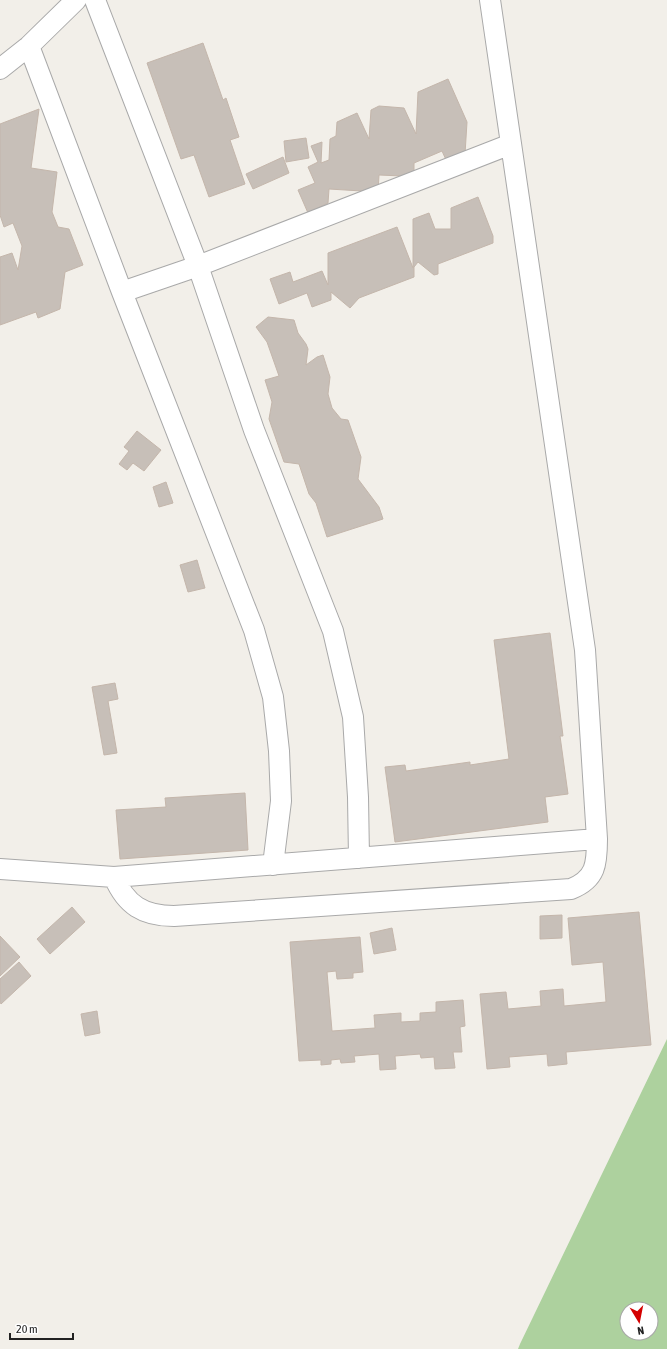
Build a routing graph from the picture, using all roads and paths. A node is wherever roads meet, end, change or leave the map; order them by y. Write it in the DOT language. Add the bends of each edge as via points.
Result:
graph roads {
  1 [pos="76,0"];
  2 [pos="95,0"];
  3 [pos="490,0"];
  4 [pos="29,46"];
  5 [pos="0,69"];
  6 [pos="511,144"];
  7 [pos="198,266"];
  8 [pos="122,292"];
  9 [pos="597,839"];
  10 [pos="359,858"];
  11 [pos="273,864"];
  12 [pos="0,869"];
  13 [pos="114,877"];
  1 -- 4 [label="street"];
  2 -- 7 [label="street"];
  3 -- 6 [label="street"];
  4 -- 5 [label="street"];
  4 -- 8 [label="street"];
  6 -- 7 [label="street"];
  6 -- 9 [label="street" via="585,650"];
  7 -- 8 [label="street"];
  7 -- 10 [label="street" via="254,430 333,631 353,717"];
  8 -- 11 [label="street" via="254,630 274,697 281,801"];
  9 -- 10 [label="street"];
  9 -- 13 [label="street" via="593,872 580,885 561,890 161,916 148,913 127,899"];
  10 -- 11 [label="street"];
  11 -- 13 [label="street"];
  12 -- 13 [label="street"];
}
